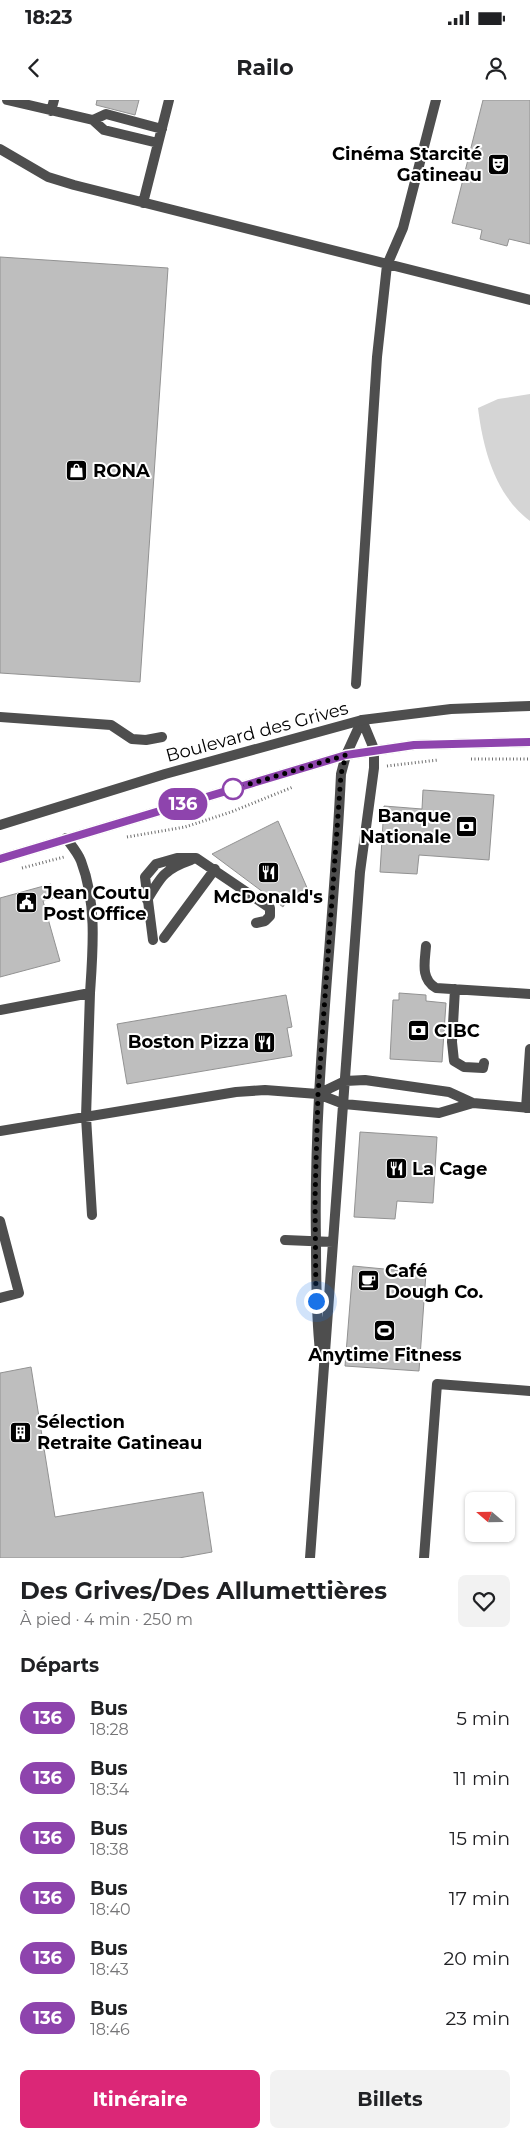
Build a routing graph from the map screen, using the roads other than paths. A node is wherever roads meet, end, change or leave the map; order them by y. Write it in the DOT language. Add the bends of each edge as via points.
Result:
graph roads {
  1 [pos="6,100"];
  2 [pos="54,100"];
  3 [pos="169,100"];
  4 [pos="436,100"];
  5 [pos="51,111"];
  6 [pos="93,120"];
  7 [pos="162,129"];
  8 [pos="158,143"];
  9 [pos="0,149"];
  10 [pos="143,203"];
  11 [pos="387,265"];
  12 [pos="530,300"];
  13 [pos="356,684"];
  14 [pos="530,706"];
  15 [pos="0,717"];
  16 [pos="362,720"];
  17 [pos="162,737"];
  18 [pos="530,742"];
  19 [pos="374,749"];
  20 [pos="346,755"];
  21 [pos="0,825"];
  22 [pos="66,838"];
  23 [pos="0,859"];
  24 [pos="215,869"];
  25 [pos="256,923"];
  26 [pos="164,938"];
  27 [pos="153,940"];
  28 [pos="426,946"];
  29 [pos="455,989"];
  30 [pos="90,993"];
  31 [pos="530,994"];
  32 [pos="0,1010"];
  33 [pos="530,1048"];
  34 [pos="484,1063"];
  35 [pos="345,1081"];
  36 [pos="318,1094"];
  37 [pos="473,1103"];
  38 [pos="344,1104"];
  39 [pos="528,1108"];
  40 [pos="86,1117"];
  41 [pos="0,1131"];
  42 [pos="92,1215"];
  43 [pos="0,1221"];
  44 [pos="285,1240"];
  45 [pos="316,1241"];
  46 [pos="333,1242"];
  47 [pos="0,1298"];
  48 [pos="323,1376"];
  49 [pos="530,1390"];
  50 [pos="310,1558"];
  51 [pos="424,1558"];
  1 -- 5 [label="street"];
  2 -- 5 [label="street"];
  3 -- 7 [label="street"];
  4 -- 11 [label="street" via="403,228"];
  5 -- 6 [label="street"];
  6 -- 7 [label="street" via="106,114"];
  6 -- 8 [label="street" via="104,130"];
  7 -- 8 [label="street"];
  8 -- 10 [label="street"];
  9 -- 10 [label="street" via="48,177"];
  10 -- 11 [label="street"];
  11 -- 12 [label="street"];
  11 -- 13 [label="street" via="377,357"];
  14 -- 16 [label="street, Boulevard des Grives" via="451,709"];
  15 -- 17 [label="street" via="111,724 132,739"];
  16 -- 19 [label="street"];
  16 -- 20 [label="street"];
  16 -- 21 [label="street, Boulevard des Grives" via="165,774"];
  18 -- 19 [label="street" via="449,743"];
  19 -- 20 [label="street"];
  19 -- 35 [label="street" via="360,872"];
  20 -- 22 [label="street"];
  20 -- 36 [label="street" via="341,774"];
  22 -- 23 [label="street"];
  22 -- 30 [label="street" via="83,868 92,912 94,936"];
  24 -- 25 [label="street" via="270,908 270,916"];
  24 -- 26 [label="street"];
  24 -- 27 [label="street" via="196,858 177,858 156,864 145,877"];
  28 -- 29 [label="street" via="426,980 436,988"];
  29 -- 31 [label="street"];
  29 -- 34 [label="street" via="454,1061 464,1066 483,1068"];
  30 -- 32 [label="street"];
  30 -- 40 [label="street"];
  33 -- 39 [label="street"];
  35 -- 36 [label="street"];
  35 -- 37 [label="street" via="365,1080 449,1092"];
  35 -- 38 [label="street"];
  36 -- 38 [label="street"];
  36 -- 40 [label="street" via="265,1090 236,1092"];
  36 -- 45 [label="street"];
  37 -- 38 [label="street" via="439,1113"];
  37 -- 39 [label="street"];
  38 -- 46 [label="street"];
  40 -- 41 [label="street"];
  40 -- 42 [label="street"];
  43 -- 47 [label="street" via="19,1293"];
  44 -- 45 [label="street"];
  45 -- 46 [label="street"];
  45 -- 48 [label="street" via="316,1321"];
  46 -- 48 [label="street"];
  48 -- 50 [label="street"];
  49 -- 51 [label="street" via="437,1384"];
}
